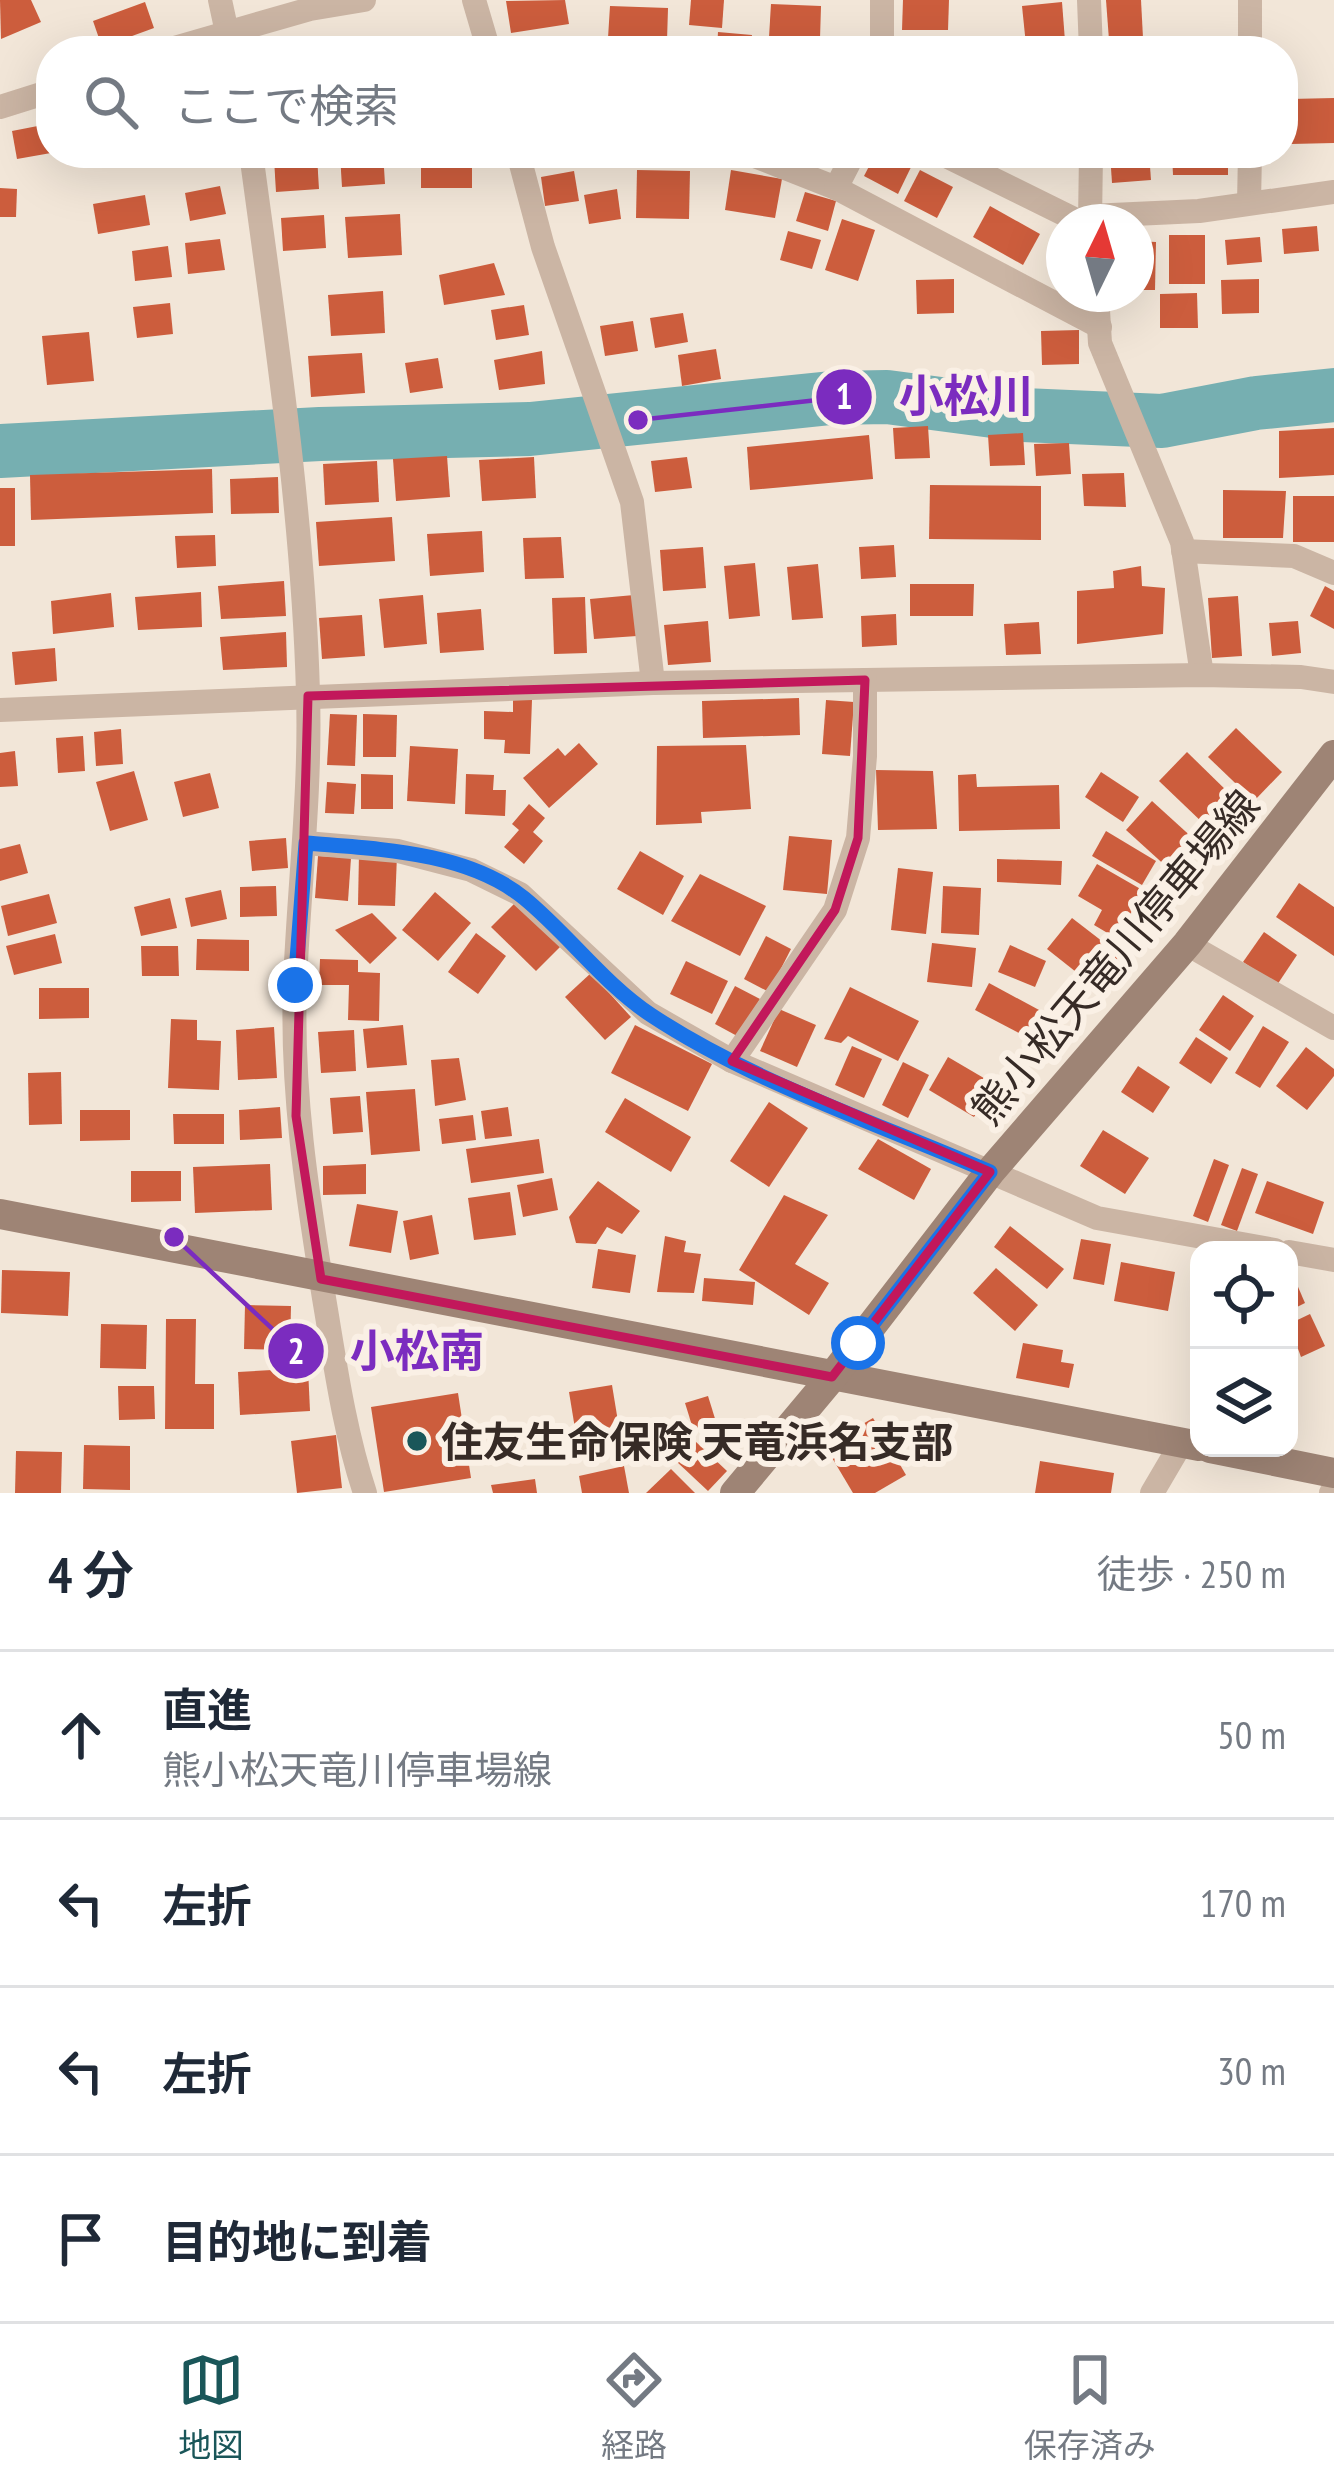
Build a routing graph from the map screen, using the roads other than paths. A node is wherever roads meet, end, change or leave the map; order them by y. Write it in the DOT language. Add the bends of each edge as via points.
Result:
graph roads {
  1 [pos="220,0"];
  2 [pos="364,0"];
  3 [pos="474,0"];
  4 [pos="882,0"];
  5 [pos="1089,0"];
  6 [pos="1250,0"];
  7 [pos="228,36"];
  8 [pos="246,36"];
  9 [pos="485,36"];
  10 [pos="882,36"];
  11 [pos="1090,36"];
  12 [pos="1250,36"];
  13 [pos="36,95"];
  14 [pos="0,106"];
  15 [pos="253,168"];
  16 [pos="522,168"];
  17 [pos="785,168"];
  18 [pos="846,168"];
  19 [pos="973,168"];
  20 [pos="1090,168"];
  21 [pos="1250,168"];
  22 [pos="836,188"];
  23 [pos="1334,192"];
  24 [pos="1249,203"];
  25 [pos="1052,204"];
  26 [pos="1088,204"];
  27 [pos="1154,215"];
  28 [pos="1099,312"];
  29 [pos="1100,327"];
  30 [pos="1183,551"];
  31 [pos="1334,573"];
  32 [pos="1202,675"];
  33 [pos="865,680"];
  34 [pos="653,682"];
  35 [pos="1334,682"];
  36 [pos="308,696"];
  37 [pos="0,710"];
  38 [pos="1334,754"];
  39 [pos="306,843"];
  40 [pos="1187,944"];
  41 [pos="1334,1028"];
  42 [pos="732,1061"];
  43 [pos="990,1172"];
  44 [pos="0,1214"];
  45 [pos="1225,1241"];
  46 [pos="1298,1254"];
  47 [pos="1334,1260"];
  48 [pos="321,1279"];
  49 [pos="832,1377"];
  50 [pos="1190,1444"];
  51 [pos="1190,1452"];
  52 [pos="1256,1457"];
  53 [pos="1334,1473"];
  54 [pos="365,1493"];
  55 [pos="735,1493"];
  56 [pos="1152,1493"];
  1 -- 7 [label="street"];
  2 -- 8 [label="street" via="310,10"];
  3 -- 9 [label="street"];
  4 -- 10 [label="street"];
  5 -- 11 [label="street"];
  6 -- 12 [label="street"];
  13 -- 14 [label="street"];
  15 -- 36 [label="street" via="290,456"];
  16 -- 34 [label="street" via="632,502"];
  17 -- 22 [label="street"];
  18 -- 22 [label="street"];
  19 -- 25 [label="street"];
  20 -- 26 [label="street"];
  21 -- 24 [label="street"];
  22 -- 29 [label="street"];
  23 -- 24 [label="street"];
  24 -- 27 [label="street"];
  28 -- 29 [label="street"];
  29 -- 30 [label="street"];
  30 -- 31 [label="street" via="1294,556"];
  30 -- 32 [label="street"];
  32 -- 33 [label="street"];
  32 -- 35 [label="street"];
  33 -- 34 [label="street"];
  33 -- 42 [label="street" via="858,838 835,910"];
  34 -- 36 [label="street"];
  36 -- 37 [label="street"];
  36 -- 39 [label="street"];
  38 -- 40 [label="street, 熊小松天竜川停車場線"];
  39 -- 42 [label="street" via="416,856 471,870 520,895 648,1013"];
  39 -- 48 [label="street" via="296,1116"];
  40 -- 41 [label="street"];
  40 -- 43 [label="street, 熊小松天竜川停車場線"];
  42 -- 43 [label="street"];
  43 -- 45 [label="street" via="1097,1218"];
  43 -- 49 [label="street, 熊小松天竜川停車場線"];
  44 -- 48 [label="street"];
  46 -- 47 [label="street"];
  48 -- 49 [label="street"];
  48 -- 54 [label="street"];
  49 -- 50 [label="street"];
  49 -- 55 [label="street, 熊小松天竜川停車場線"];
  51 -- 56 [label="street"];
  52 -- 53 [label="street"];
}
